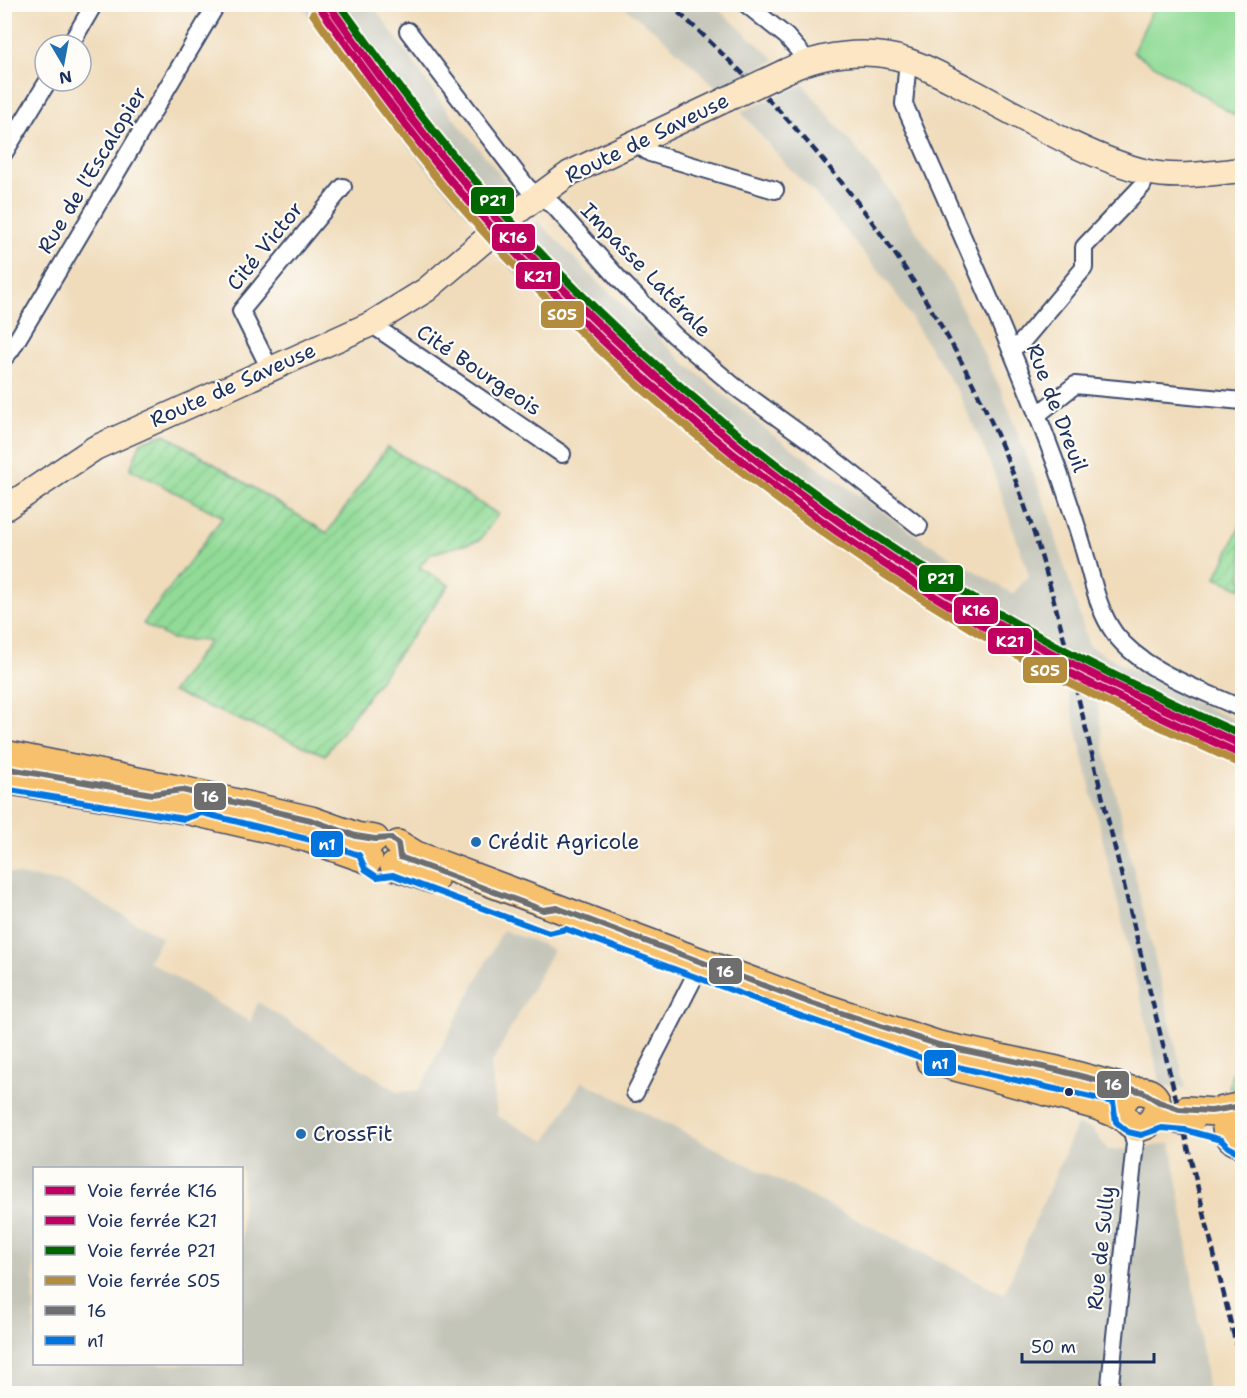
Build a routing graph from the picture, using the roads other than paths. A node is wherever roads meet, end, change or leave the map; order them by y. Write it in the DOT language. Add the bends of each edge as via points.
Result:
graph roads {
  1 [pos="94,4"];
  2 [pos="217,4"];
  3 [pos="747,4"];
  4 [pos="408,31"];
  5 [pos="77,33"];
  6 [pos="908,60"];
  7 [pos="797,66"];
  8 [pos="41,93"];
  9 [pos="634,142"];
  10 [pos="4,153"];
  11 [pos="1242,170"];
  12 [pos="1148,172"];
  13 [pos="343,187"];
  14 [pos="775,190"];
  15 [pos="529,203"];
  16 [pos="371,324"];
  17 [pos="1011,348"];
  18 [pos="7,349"];
  19 [pos="270,369"];
  20 [pos="1242,401"];
  21 [pos="1037,415"];
  22 [pos="562,453"];
  23 [pos="4,509"];
  24 [pos="919,526"];
  25 [pos="1242,709"];
  26 [pos="4,754"];
  27 [pos="4,780"];
  28 [pos="384,852"];
  29 [pos="698,970"];
  30 [pos="634,1093"];
  31 [pos="1155,1116"];
  32 [pos="1237,1132"];
  33 [pos="1109,1394"];
  1 -- 5 [label="street"];
  2 -- 18 [label="street, Rue de l'Escalopier"];
  3 -- 7 [label="street" via="786,36"];
  4 -- 15 [label="street, Impasse Latérale" via="504,158"];
  6 -- 7 [label="main road, Route de Saveuse" via="876,54 845,55"];
  6 -- 12 [label="main road, Route de Saveuse" via="1101,157"];
  6 -- 17 [label="street, Rue de Dreuil" via="904,104"];
  7 -- 9 [label="main road, Route de Saveuse, bridge"];
  8 -- 10 [label="street"];
  9 -- 14 [label="street" via="650,153"];
  9 -- 15 [label="main road, Route de Saveuse" via="570,173"];
  11 -- 12 [label="main road, Route de Saveuse"];
  12 -- 17 [label="street" via="1142,186 1084,247 1084,268 1022,343"];
  13 -- 19 [label="street, Cité Victor" via="241,311"];
  15 -- 16 [label="main road, Route de Saveuse" via="426,290"];
  15 -- 24 [label="street, Impasse Latérale" via="554,206 651,313 711,367"];
  16 -- 19 [label="main road, Route de Saveuse"];
  16 -- 22 [label="street, Cité Bourgeois"];
  17 -- 21 [label="street, Rue de Dreuil"];
  19 -- 23 [label="main road, Route de Saveuse" via="95,448"];
  20 -- 21 [label="street" via="1075,385"];
  21 -- 25 [label="street, Rue de Dreuil" via="1095,591 1114,633 1146,662"];
  26 -- 28 [label="main road" via="311,820 356,836"];
  27 -- 28 [label="main road" via="215,816 351,852"];
  28 -- 29 [label="main road" via="416,855"];
  29 -- 30 [label="street"];
  29 -- 31 [label="main road" via="939,1045 1057,1070"];
  31 -- 32 [label="main road"];
  31 -- 33 [label="street, Rue de Sully"];
}
